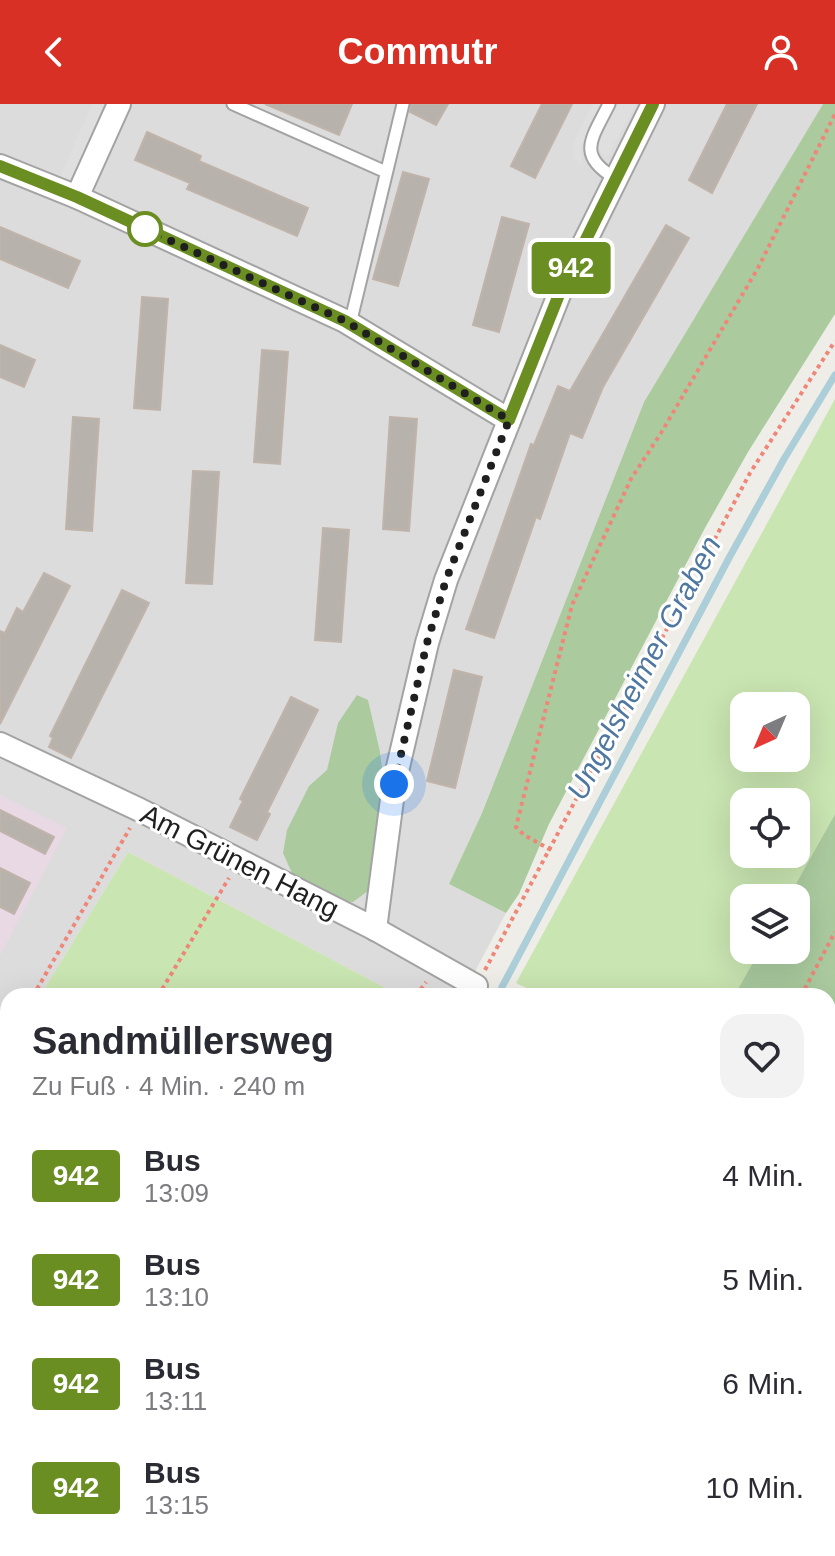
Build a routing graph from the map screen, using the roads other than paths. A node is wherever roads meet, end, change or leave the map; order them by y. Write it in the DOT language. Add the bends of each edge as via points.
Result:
graph roads {
  1 [pos="119,104"];
  2 [pos="233,104"];
  3 [pos="403,104"];
  4 [pos="609,104"];
  5 [pos="653,104"];
  6 [pos="0,166"];
  7 [pos="386,172"];
  8 [pos="615,178"];
  9 [pos="77,197"];
  10 [pos="350,324"];
  11 [pos="509,420"];
  12 [pos="0,744"];
  13 [pos="375,929"];
  14 [pos="469,988"];
  1 -- 9 [label="street"];
  2 -- 7 [label="lane"];
  3 -- 7 [label="lane"];
  4 -- 8 [label="lane" via="591,141 590,156"];
  5 -- 8 [label="street"];
  6 -- 9 [label="street"];
  7 -- 10 [label="lane"];
  8 -- 11 [label="street" via="560,292"];
  9 -- 10 [label="street"];
  10 -- 11 [label="street"];
  11 -- 13 [label="street" via="427,643 394,784"];
  12 -- 13 [label="street, Am Grünen Hang"];
  13 -- 14 [label="street, Am Grünen Hang"];
}
